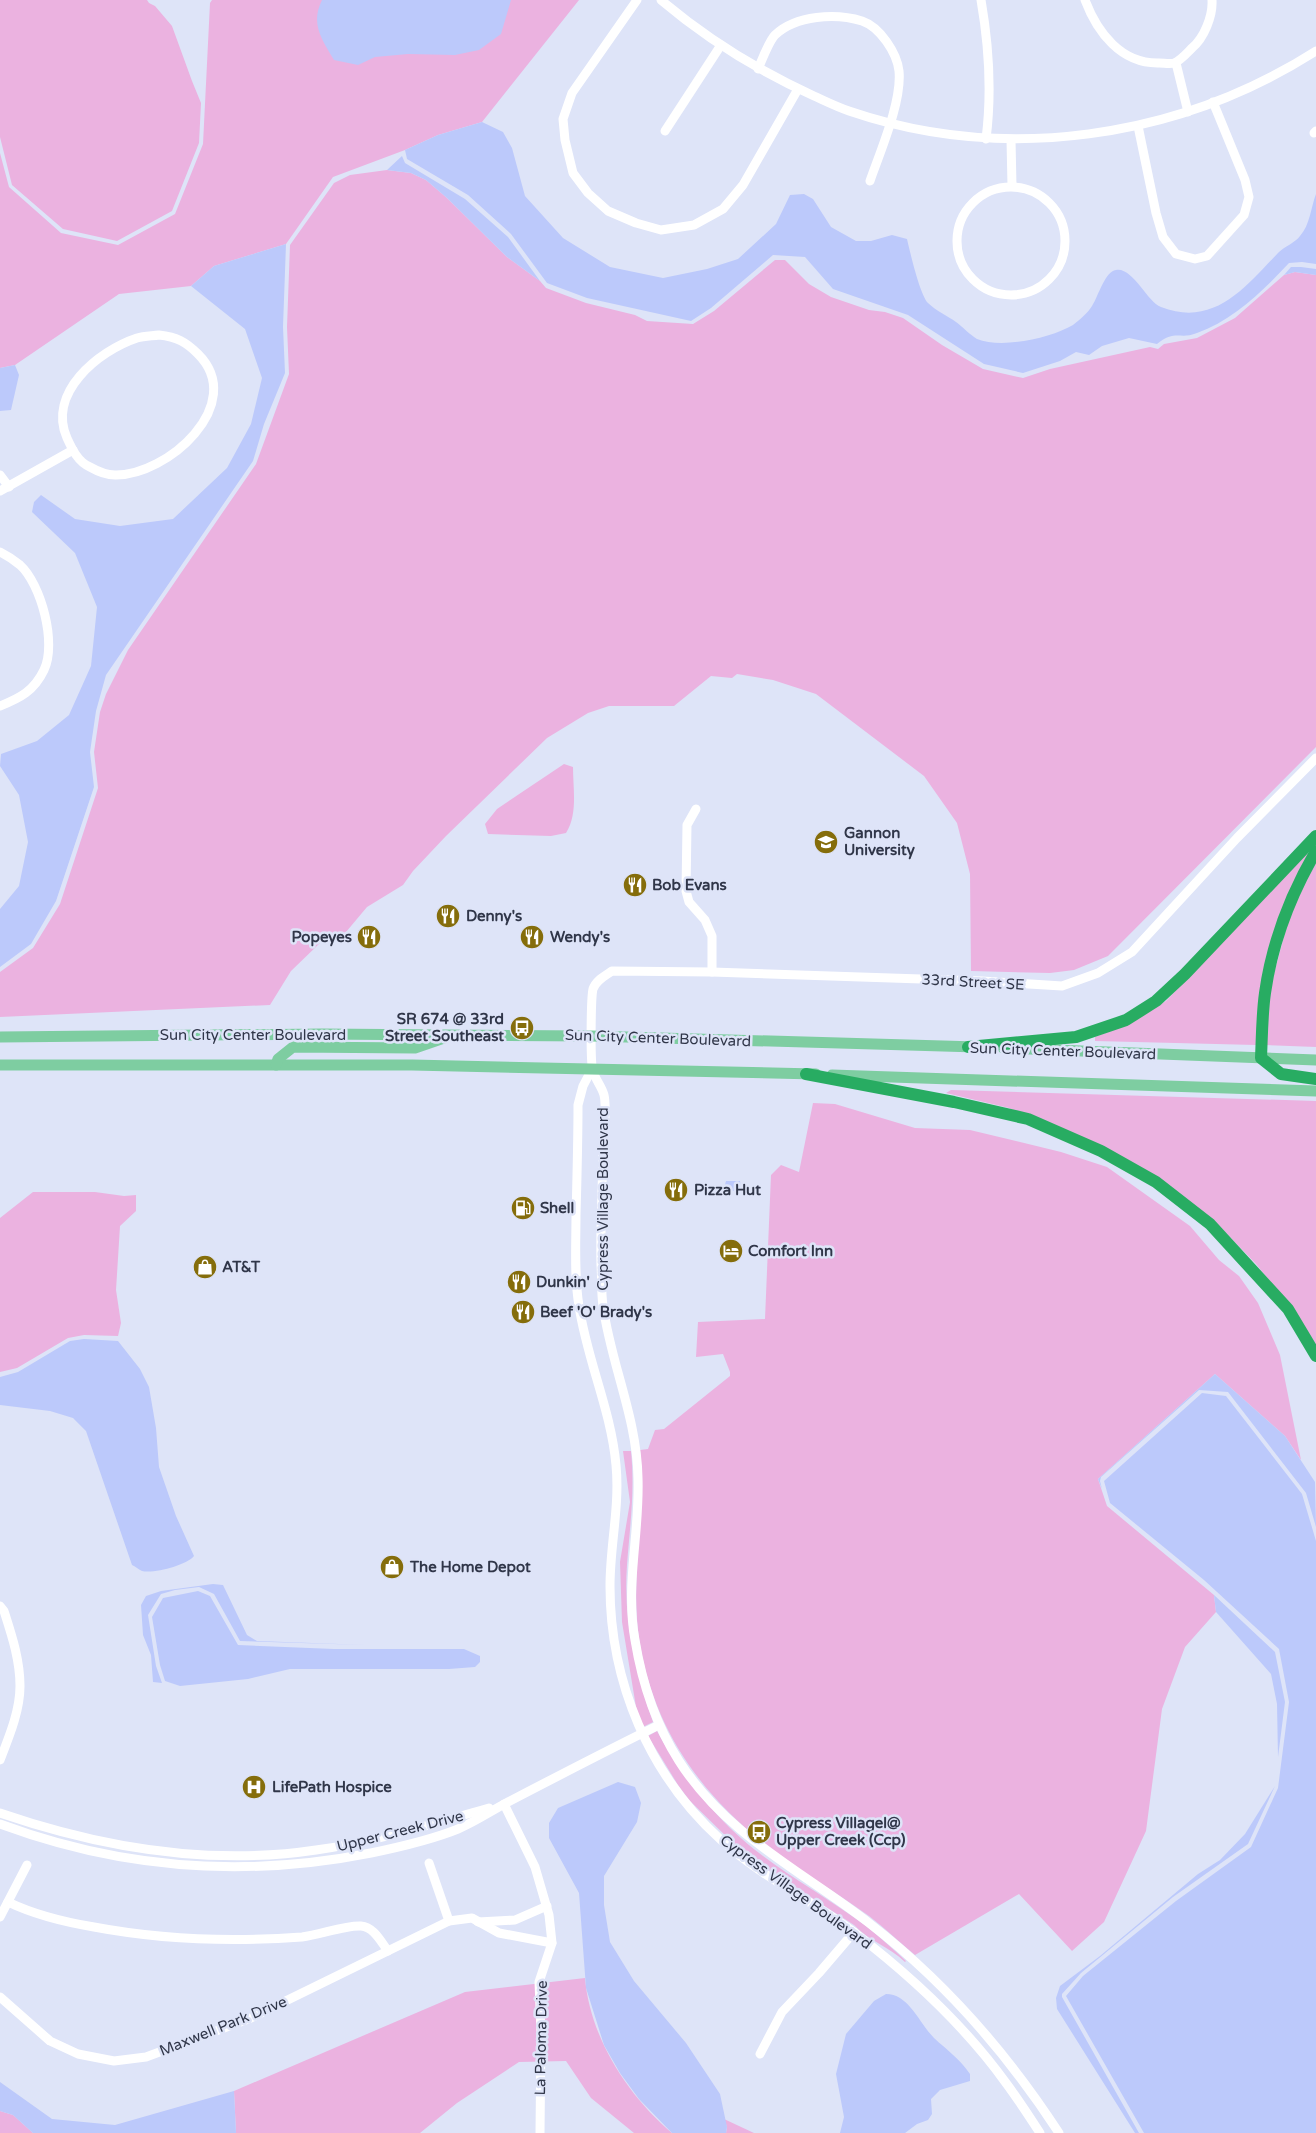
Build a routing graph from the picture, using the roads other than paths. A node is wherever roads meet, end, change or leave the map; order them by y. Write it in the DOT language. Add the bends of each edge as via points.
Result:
graph roads {
  1 [pos="637,0"];
  2 [pos="661,0"];
  3 [pos="981,0"];
  4 [pos="1085,0"];
  5 [pos="1212,0"];
  6 [pos="721,45"];
  7 [pos="1316,51"];
  8 [pos="1176,63"];
  9 [pos="758,69"];
  10 [pos="798,89"];
  11 [pos="1214,102"];
  12 [pos="1188,112"];
  13 [pos="890,123"];
  14 [pos="1138,126"];
  15 [pos="665,131"];
  16 [pos="986,139"];
  17 [pos="1011,140"];
  18 [pos="870,181"];
  19 [pos="1012,186"];
  20 [pos="73,450"];
  21 [pos="0,475"];
  22 [pos="4,489"];
  23 [pos="0,552"];
  24 [pos="0,706"];
  25 [pos="1316,758"];
  26 [pos="696,809"];
  27 [pos="1316,836"];
  28 [pos="1316,851"];
  29 [pos="712,972"];
  30 [pos="453,1035"];
  31 [pos="0,1036"];
  32 [pos="592,1036"];
  33 [pos="968,1047"];
  34 [pos="1261,1058"];
  35 [pos="1316,1060"];
  36 [pos="0,1065"];
  37 [pos="276,1065"];
  38 [pos="592,1069"];
  39 [pos="806,1074"];
  40 [pos="1316,1079"];
  41 [pos="1316,1091"];
  42 [pos="1316,1356"];
  43 [pos="0,1606"];
  44 [pos="659,1725"];
  45 [pos="641,1734"];
  46 [pos="0,1760"];
  47 [pos="504,1804"];
  48 [pos="0,1813"];
  49 [pos="0,1824"];
  50 [pos="428,1863"];
  51 [pos="27,1865"];
  52 [pos="8,1902"];
  53 [pos="547,1906"];
  54 [pos="0,1917"];
  55 [pos="449,1921"];
  56 [pos="478,1922"];
  57 [pos="854,1932"];
  58 [pos="552,1943"];
  59 [pos="388,1951"];
  60 [pos="0,1997"];
  61 [pos="760,2054"];
  62 [pos="540,2133"];
  63 [pos="1040,2133"];
  64 [pos="1059,2133"];
  1 -- 10 [label="street" via="572,93 563,119 573,173 608,211 661,230 694,225 723,208 743,185"];
  2 -- 6 [label="street"];
  3 -- 16 [label="street" via="989,61"];
  4 -- 8 [label="street" via="1108,42 1128,56 1151,64"];
  5 -- 8 [label="street" via="1201,41"];
  6 -- 9 [label="street"];
  6 -- 15 [label="street"];
  7 -- 11 [label="street" via="1252,88"];
  8 -- 12 [label="street"];
  9 -- 10 [label="street"];
  9 -- 13 [label="street" via="775,35 803,19 831,16 864,22 888,41 899,70"];
  10 -- 13 [label="street" via="847,111"];
  11 -- 12 [label="street"];
  11 -- 14 [label="street" via="1249,197 1244,215 1207,256 1195,259 1176,254 1163,237"];
  12 -- 14 [label="street"];
  13 -- 16 [label="street"];
  13 -- 18 [label="street"];
  14 -- 17 [label="street" via="1093,134"];
  16 -- 17 [label="street"];
  17 -- 19 [label="street"];
  19 -- 19 [label="street" via="988,191 969,206 958,228 958,252 968,274 986,290 1010,296 1034,291 1053,276 1064,254 1065,238 1065,230 1055,208 1036,192"];
  20 -- 20 [label="street" via="84,465 114,475 134,472 169,458 187,443 210,412 214,379 208,364 188,344 176,337 159,335 137,338 99,357 72,387 62,413 64,431"];
  20 -- 22 [label="street"];
  21 -- 22 [label="street"];
  23 -- 24 [label="street" via="20,565 30,580 42,606 48,643 45,669 34,686 21,698"];
  25 -- 29 [label="street, 33rd Street SE" via="1132,952 1098,973 1071,983 1062,986"];
  26 -- 29 [label="street" via="687,825 686,891 689,902 705,920 712,936"];
  27 -- 33 [label="highway" via="1185,974 1156,1001 1126,1020 1076,1037"];
  28 -- 34 [label="highway" via="1285,916 1272,959 1265,992"];
  29 -- 32 [label="street, 33rd Street SE" via="612,971 601,978 594,989"];
  30 -- 31 [label="main road, Sun City Center Boulevard"];
  30 -- 32 [label="main road, Sun City Center Boulevard"];
  30 -- 37 [label="main road" via="415,1048 293,1047 278,1059"];
  32 -- 33 [label="main road, Sun City Center Boulevard"];
  32 -- 38 [label="street, 33rd Street SE"];
  33 -- 34 [label="main road, Sun City Center Boulevard"];
  34 -- 35 [label="main road, Sun City Center Boulevard"];
  34 -- 40 [label="highway" via="1282,1074"];
  36 -- 37 [label="main road, Sun City Center Boulevard"];
  37 -- 38 [label="main road, Sun City Center Boulevard"];
  38 -- 39 [label="main road, Sun City Center Boulevard"];
  38 -- 44 [label="street, Cypress Village Boulevard" via="604,1095 600,1229 603,1303 634,1435 638,1478 631,1606 646,1689"];
  38 -- 45 [label="street, Cypress Village Boulevard" via="578,1105 578,1303 586,1344 609,1422 616,1463 618,1493 610,1585 613,1634 618,1666"];
  39 -- 41 [label="main road, Sun City Center Boulevard"];
  39 -- 42 [label="highway" via="1028,1119 1101,1151 1156,1182 1210,1224 1288,1308"];
  43 -- 46 [label="street" via="17,1654 20,1687 13,1726"];
  44 -- 45 [label="street, Upper Creek Drive"];
  44 -- 64 [label="street, Cypress Village Boulevard" via="680,1762 734,1825 765,1851 868,1922 931,1977 984,2031 1031,2090"];
  45 -- 47 [label="street, Upper Creek Drive"];
  45 -- 57 [label="street, Cypress Village Boulevard" via="690,1809 721,1840 756,1868"];
  47 -- 48 [label="street, Upper Creek Drive" via="396,1835 316,1850 254,1856 180,1854 132,1848"];
  47 -- 49 [label="street, Upper Creek Drive" via="458,1829 401,1846 318,1862 254,1867 129,1859 88,1851"];
  47 -- 53 [label="street, La Paloma Drive" via="536,1867"];
  50 -- 55 [label="street"];
  51 -- 52 [label="street"];
  52 -- 54 [label="street"];
  52 -- 59 [label="street" via="65,1922 129,1934 200,1940 303,1936 362,1926 373,1930"];
  53 -- 56 [label="street, Maxwell Park Drive" via="515,1920"];
  53 -- 58 [label="street, La Paloma Drive"];
  55 -- 56 [label="street, Maxwell Park Drive" via="472,1918"];
  55 -- 59 [label="street, Maxwell Park Drive"];
  56 -- 58 [label="street, Maxwell Park Drive" via="498,1933"];
  57 -- 61 [label="street" via="782,2012"];
  57 -- 63 [label="street, Cypress Village Boulevard" via="909,1977 952,2019 1005,2081"];
  58 -- 62 [label="street, La Paloma Drive" via="539,1982"];
  59 -- 60 [label="street, Maxwell Park Drive" via="251,2018 146,2057 114,2061 78,2054 50,2041"];
}
